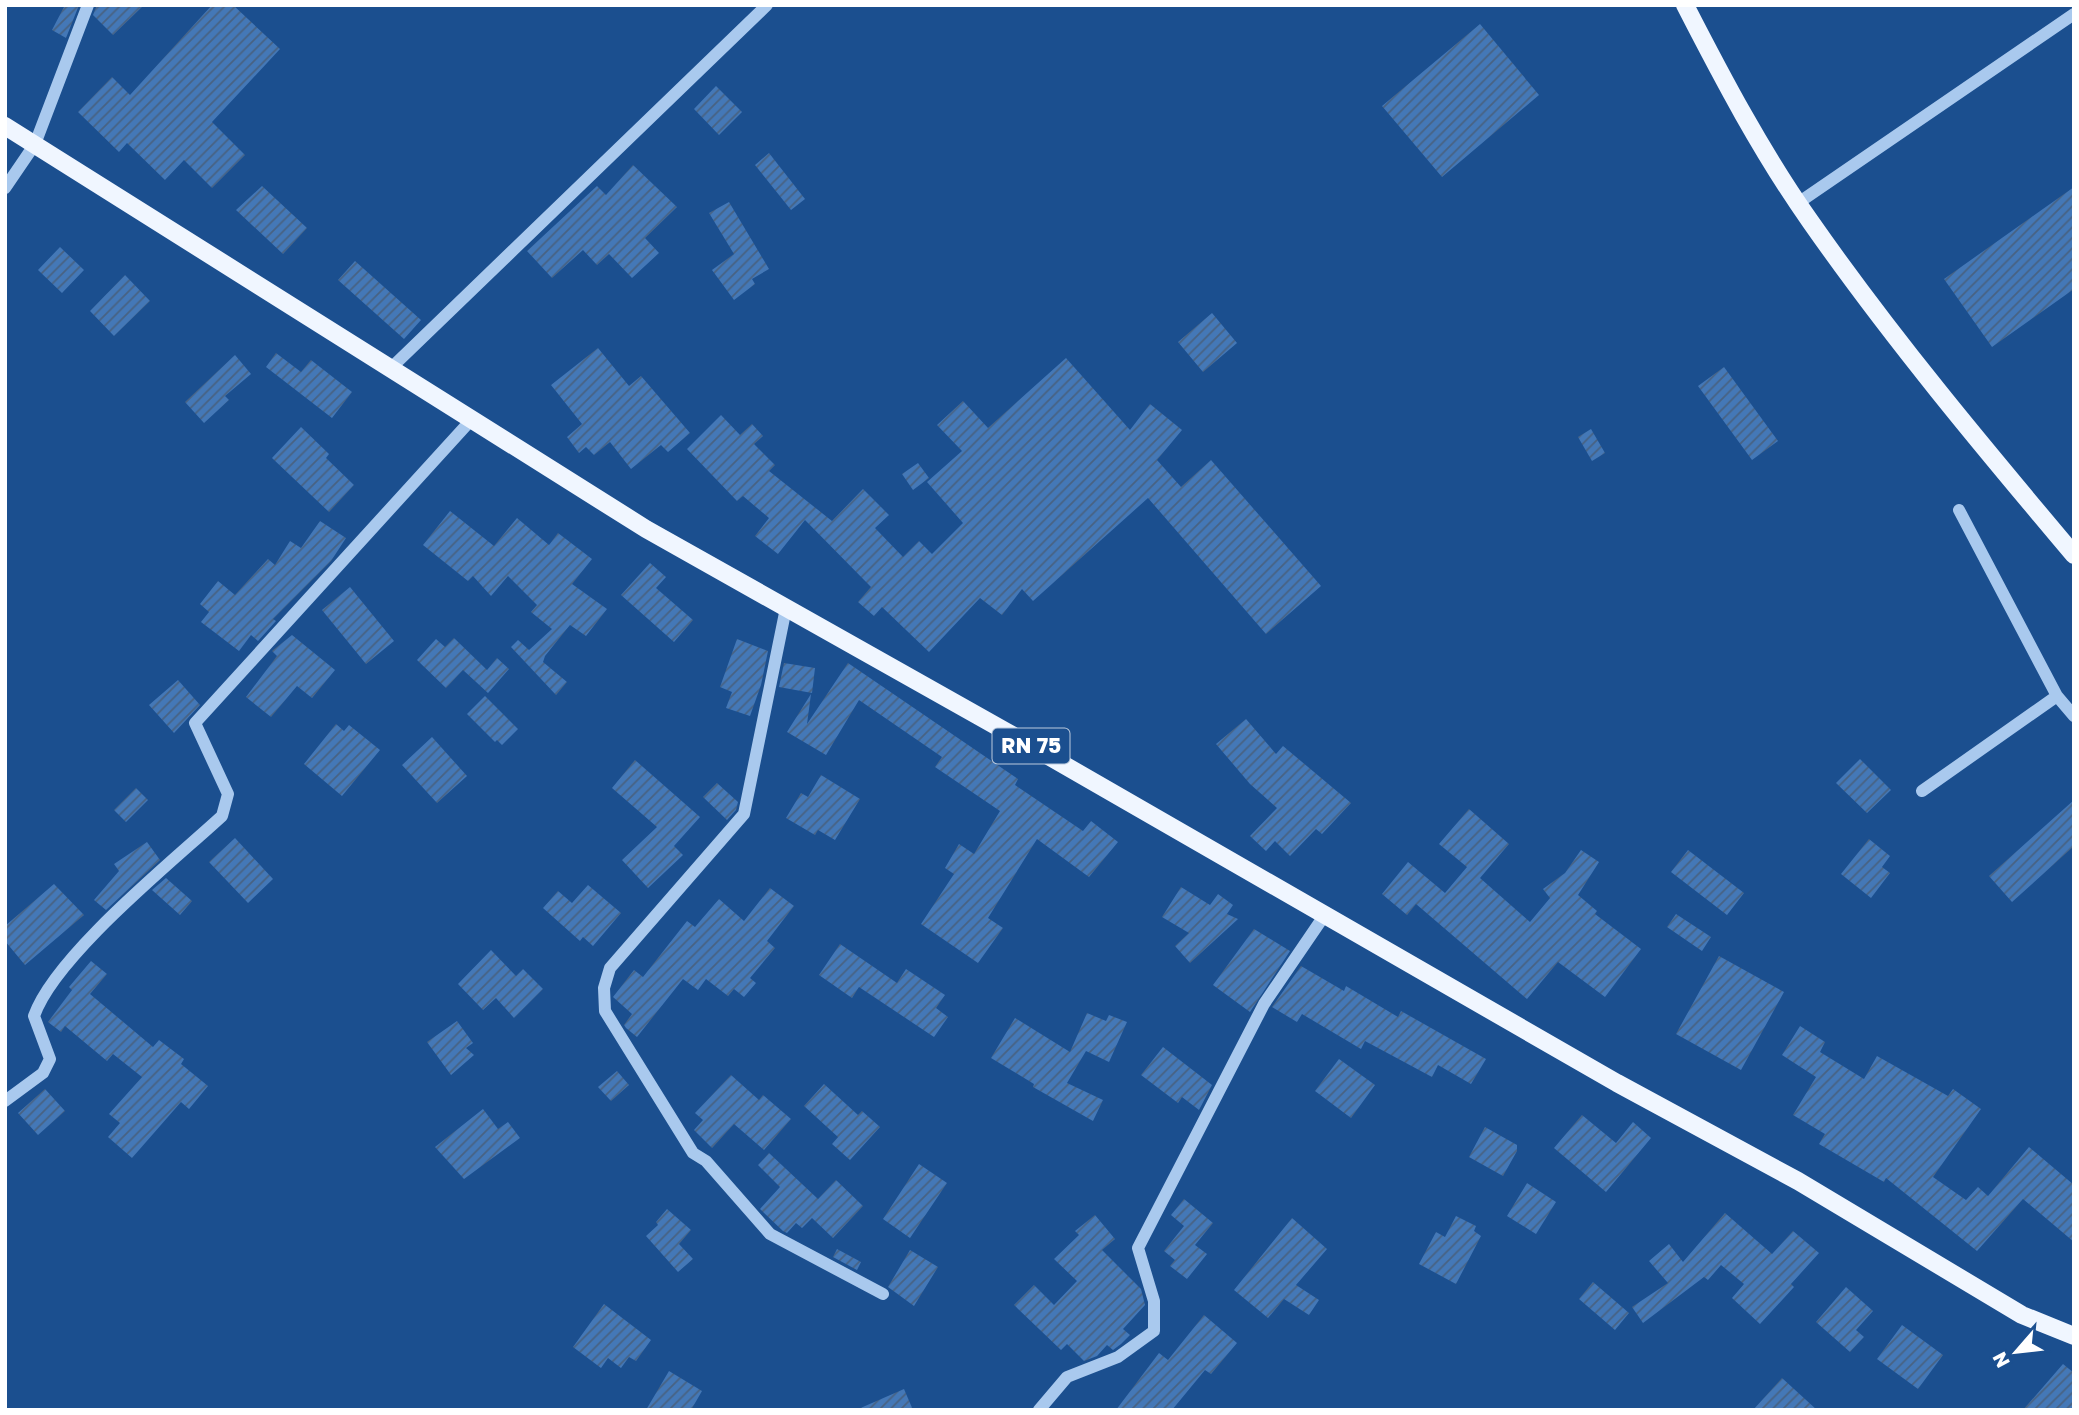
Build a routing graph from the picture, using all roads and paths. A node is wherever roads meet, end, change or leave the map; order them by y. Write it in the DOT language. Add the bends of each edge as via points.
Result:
graph roads {
  1 [pos="88,5"];
  2 [pos="767,5"];
  3 [pos="1685,5"];
  4 [pos="2074,14"];
  5 [pos="5,126"];
  6 [pos="35,144"];
  7 [pos="5,188"];
  8 [pos="1798,202"];
  9 [pos="391,368"];
  10 [pos="472,419"];
  11 [pos="1959,510"];
  12 [pos="2074,555"];
  13 [pos="786,608"];
  14 [pos="2057,696"];
  15 [pos="2074,716"];
  16 [pos="1923,791"];
  17 [pos="1324,916"];
  18 [pos="5,1101"];
  19 [pos="883,1294"];
  20 [pos="2074,1336"];
  21 [pos="1040,1410"];
  1 -- 6 [label="street"];
  2 -- 9 [label="street"];
  3 -- 8 [label="main road" via="1762,147"];
  4 -- 8 [label="street"];
  5 -- 6 [label="main road, RN 75"];
  6 -- 7 [label="street"];
  6 -- 9 [label="main road, RN 75"];
  8 -- 12 [label="main road" via="1860,290"];
  9 -- 10 [label="main road, RN 75"];
  10 -- 13 [label="main road, RN 75" via="646,529"];
  10 -- 18 [label="street" via="195,723 228,794 222,816 99,929 40,998 34,1016 50,1059 43,1073"];
  11 -- 14 [label="street"];
  13 -- 17 [label="main road, RN 75"];
  13 -- 19 [label="street" via="744,814 610,968 604,988 605,1011 694,1153 770,1234"];
  14 -- 15 [label="street"];
  14 -- 16 [label="street"];
  17 -- 20 [label="main road, RN 75" via="1798,1181 2022,1315"];
  17 -- 21 [label="street" via="1265,1004 1138,1248 1154,1301 1154,1331 1118,1357 1067,1377"];
}
